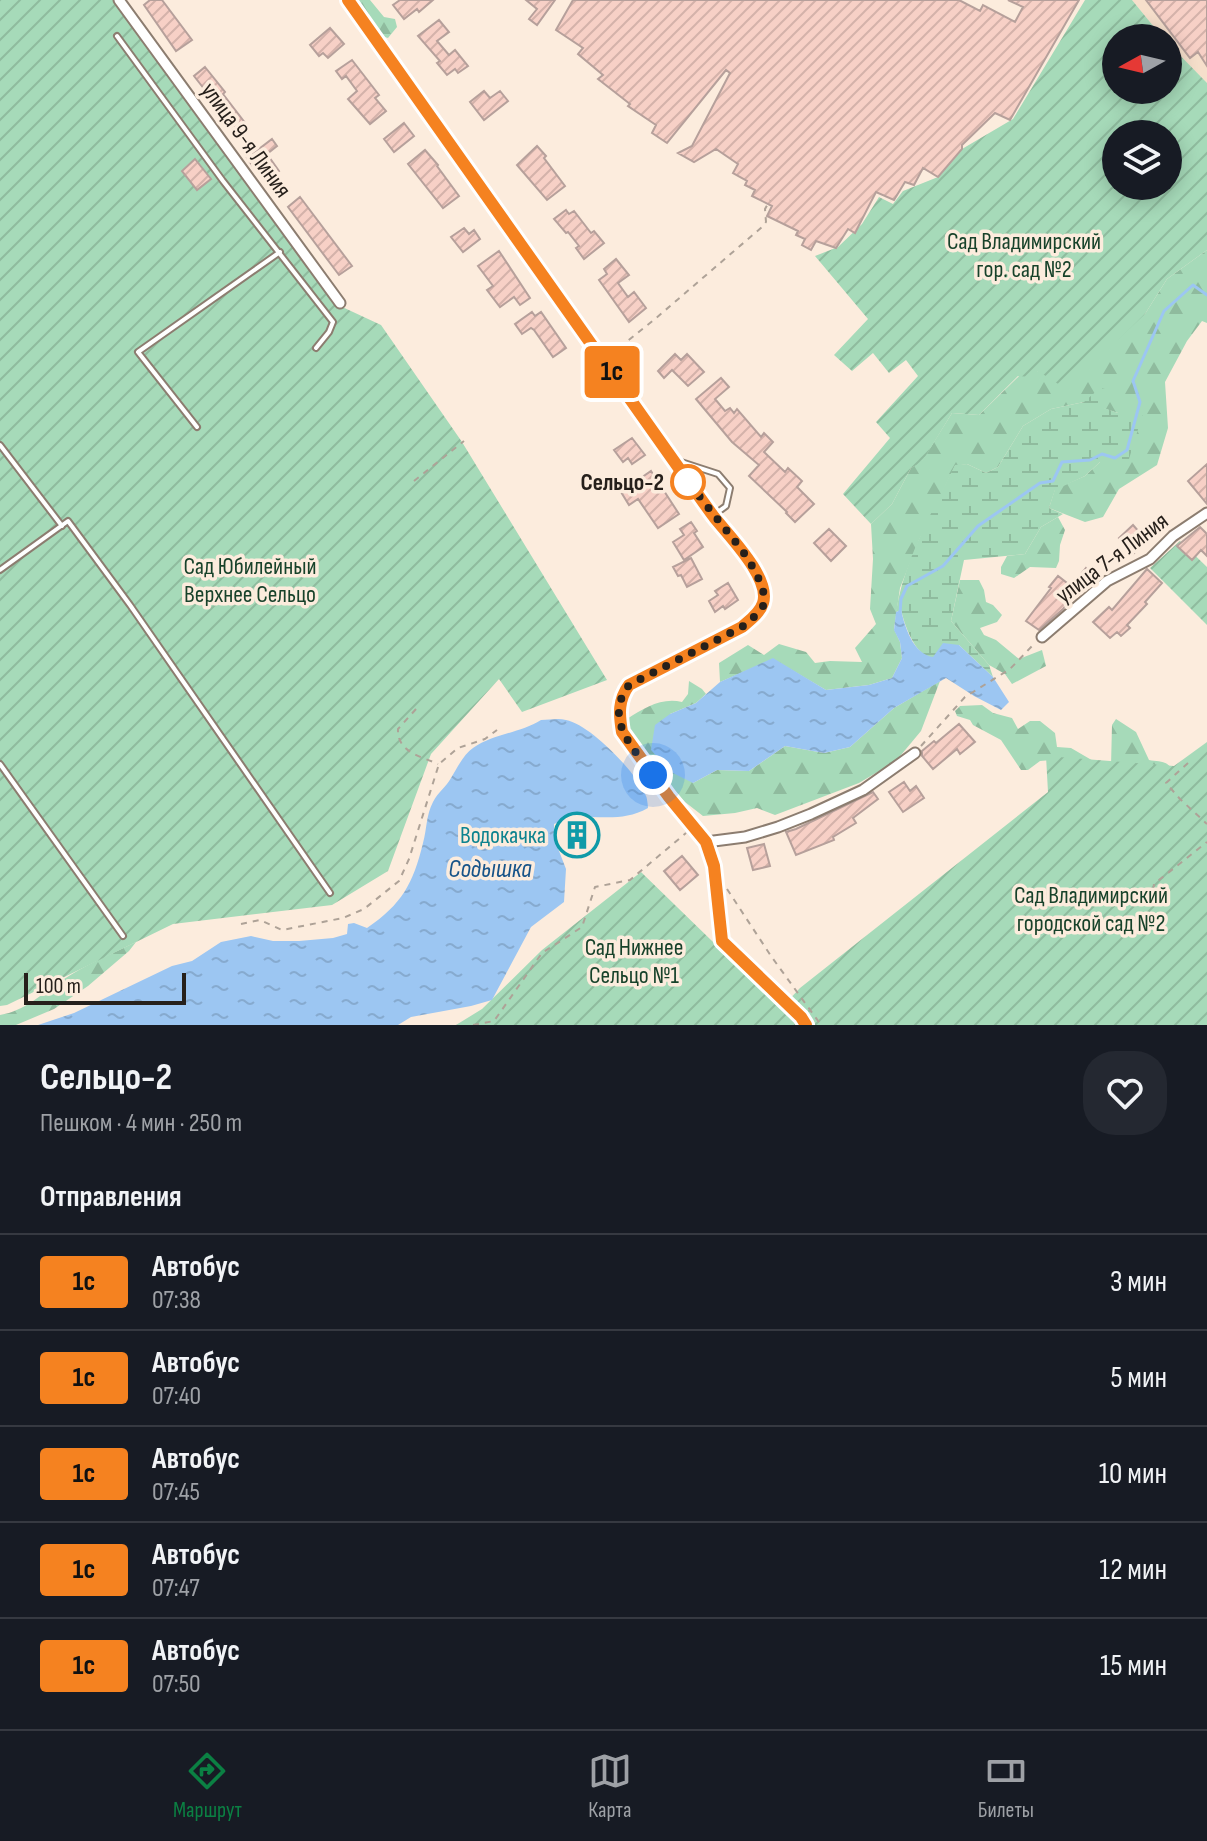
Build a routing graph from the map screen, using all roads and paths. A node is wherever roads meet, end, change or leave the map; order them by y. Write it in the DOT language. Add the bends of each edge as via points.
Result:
graph roads {
  1 [pos="119,0"];
  2 [pos="348,0"];
  3 [pos="117,36"];
  4 [pos="770,200"];
  5 [pos="280,252"];
  6 [pos="340,303"];
  7 [pos="316,348"];
  8 [pos="603,360"];
  9 [pos="197,427"];
  10 [pos="464,441"];
  11 [pos="0,445"];
  12 [pos="673,459"];
  13 [pos="414,481"];
  14 [pos="1207,513"];
  15 [pos="714,516"];
  16 [pos="62,526"];
  17 [pos="0,570"];
  18 [pos="1042,637"];
  19 [pos="416,709"];
  20 [pos="497,730"];
  21 [pos="915,753"];
  22 [pos="1188,763"];
  23 [pos="0,764"];
  24 [pos="439,764"];
  25 [pos="1207,824"];
  26 [pos="694,826"];
  27 [pos="706,842"];
  28 [pos="1207,842"];
  29 [pos="715,871"];
  30 [pos="1153,890"];
  31 [pos="330,893"];
  32 [pos="241,924"];
  33 [pos="123,936"];
  34 [pos="473,1025"];
  35 [pos="806,1025"];
  36 [pos="821,1025"];
  1 -- 6 [label="street, улица 9-я Линия"];
  2 -- 8 [label="street"];
  3 -- 5 [label="lane"];
  4 -- 8 [label="path" via="762,227"];
  5 -- 7 [label="lane" via="333,322"];
  5 -- 9 [label="lane" via="138,352"];
  8 -- 12 [label="street"];
  10 -- 13 [label="path"];
  11 -- 16 [label="lane"];
  12 -- 15 [label="street"];
  12 -- 15 [label="lane" via="718,474 730,488 726,506"];
  14 -- 18 [label="street, улица 7-я Линия" via="1150,559 1107,581"];
  15 -- 26 [label="street" via="754,569 763,606 742,627 629,685 619,711 622,732"];
  16 -- 17 [label="lane"];
  16 -- 31 [label="lane" via="68,521 130,605"];
  18 -- 21 [label="path" via="1010,669 965,697"];
  19 -- 24 [label="path" via="398,729 398,738 409,751"];
  20 -- 24 [label="path" via="458,748"];
  21 -- 27 [label="street" via="863,790 811,814 745,837"];
  22 -- 25 [label="path" via="1166,783"];
  23 -- 33 [label="lane"];
  24 -- 32 [label="path" via="399,881 364,909 343,918 282,930 260,920"];
  26 -- 27 [label="street"];
  26 -- 34 [label="path" via="630,880 595,887 582,927 542,953 494,1021"];
  27 -- 29 [label="street"];
  28 -- 30 [label="path"];
  29 -- 35 [label="street" via="722,941"];
  29 -- 36 [label="path"];
}
